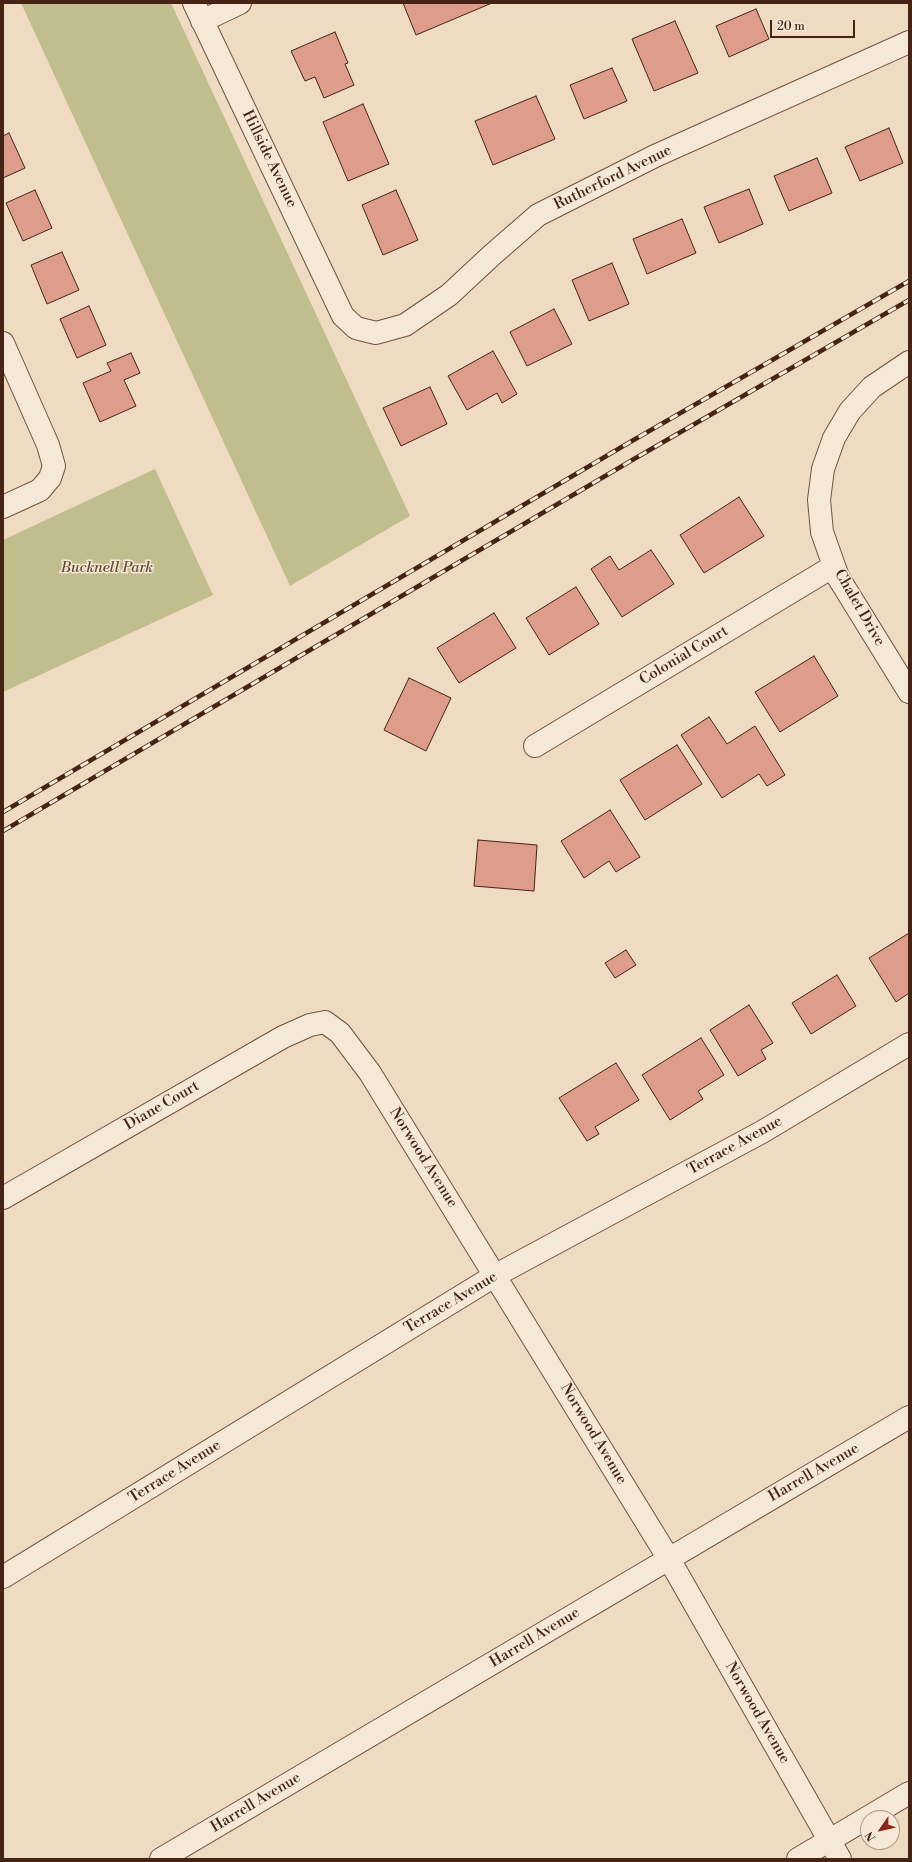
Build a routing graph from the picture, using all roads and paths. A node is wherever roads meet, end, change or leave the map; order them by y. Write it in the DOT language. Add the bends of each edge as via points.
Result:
graph roads {
  1 [pos="240,3"];
  2 [pos="198,12"];
  3 [pos="909,42"];
  4 [pos="343,316"];
  5 [pos="3,343"];
  6 [pos="909,362"];
  7 [pos="3,507"];
  8 [pos="834,566"];
  9 [pos="909,692"];
  10 [pos="535,746"];
  11 [pos="325,1022"];
  12 [pos="909,1044"];
  13 [pos="3,1198"];
  14 [pos="496,1275"];
  15 [pos="909,1417"];
  16 [pos="669,1559"];
  17 [pos="3,1577"];
  18 [pos="909,1793"];
  19 [pos="829,1840"];
  20 [pos="161,1859"];
  21 [pos="798,1859"];
  22 [pos="840,1859"];
  1 -- 2 [label="street"];
  2 -- 4 [label="street, Hillside Avenue"];
  3 -- 4 [label="street, Rutherford Avenue" via="655,156 538,215 450,295 406,325 376,333 356,328"];
  5 -- 7 [label="street" via="48,446 54,466 50,478 40,490"];
  6 -- 8 [label="street, Chalet Drive" via="872,388 850,411 834,438 823,468 819,500 822,532"];
  8 -- 9 [label="street, Chalet Drive" via="838,577"];
  8 -- 10 [label="street, Colonial Court"];
  11 -- 13 [label="street, Diane Court" via="310,1025 283,1037"];
  11 -- 14 [label="street, Norwood Avenue" via="340,1033 370,1073"];
  12 -- 14 [label="street, Terrace Avenue" via="762,1132"];
  14 -- 16 [label="street, Norwood Avenue"];
  14 -- 17 [label="street, Terrace Avenue"];
  15 -- 16 [label="street, Harrell Avenue"];
  16 -- 19 [label="street, Norwood Avenue"];
  16 -- 20 [label="street, Harrell Avenue"];
  18 -- 19 [label="street"];
  19 -- 21 [label="street"];
  19 -- 22 [label="street, Norwood Avenue"];
}
